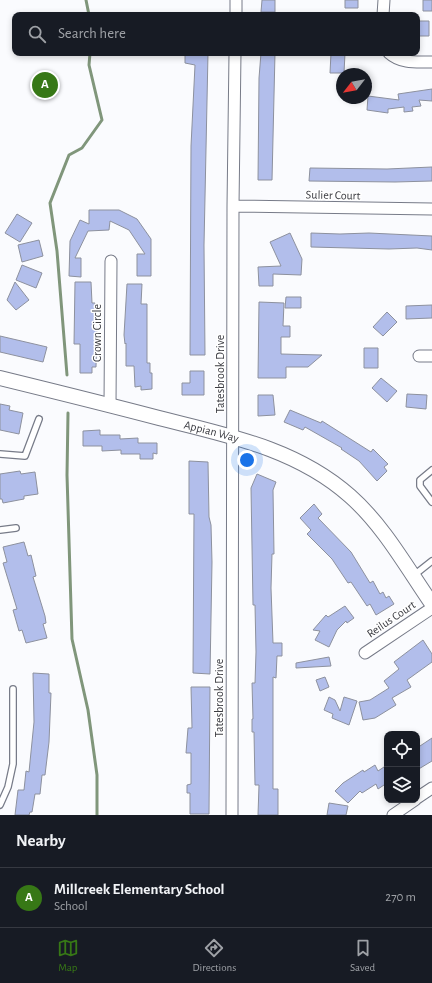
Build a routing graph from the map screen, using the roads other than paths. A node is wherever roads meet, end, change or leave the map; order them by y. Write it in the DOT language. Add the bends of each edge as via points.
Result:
graph roads {
  1 [pos="236,0"];
  2 [pos="384,0"];
  3 [pos="236,12"];
  4 [pos="383,12"];
  5 [pos="235,56"];
  6 [pos="392,56"];
  7 [pos="432,62"];
  8 [pos="233,206"];
  9 [pos="432,209"];
  10 [pos="111,261"];
  11 [pos="419,356"];
  12 [pos="432,356"];
  13 [pos="0,378"];
  14 [pos="110,405"];
  15 [pos="40,419"];
  16 [pos="232,436"];
  17 [pos="0,454"];
  18 [pos="432,470"];
  19 [pos="432,502"];
  20 [pos="16,528"];
  21 [pos="0,530"];
  22 [pos="432,561"];
  23 [pos="413,576"];
  24 [pos="432,604"];
  25 [pos="432,608"];
  26 [pos="365,653"];
  27 [pos="13,689"];
  28 [pos="432,788"];
  29 [pos="420,796"];
  30 [pos="410,803"];
  31 [pos="0,805"];
  32 [pos="232,815"];
  33 [pos="393,815"];
  1 -- 3 [label="street"];
  2 -- 4 [label="street"];
  5 -- 8 [label="street, Tatesbrook Drive"];
  6 -- 7 [label="street" via="404,61"];
  8 -- 9 [label="street, Sulier Court"];
  8 -- 16 [label="street, Tatesbrook Drive"];
  10 -- 14 [label="street, Crown Circle"];
  11 -- 12 [label="street"];
  13 -- 14 [label="street, Appian Way"];
  14 -- 16 [label="street, Appian Way"];
  15 -- 17 [label="lane" via="25,456"];
  16 -- 23 [label="street, Appian Way" via="299,461 335,484 383,532"];
  16 -- 32 [label="street, Tatesbrook Drive"];
  18 -- 19 [label="lane" via="420,480 420,486"];
  20 -- 21 [label="lane"];
  22 -- 23 [label="lane"];
  23 -- 24 [label="street, Appian Way"];
  25 -- 26 [label="street, Reilus Court"];
  27 -- 31 [label="lane" via="13,764 8,787"];
  28 -- 29 [label="street"];
  30 -- 33 [label="street"];
}
